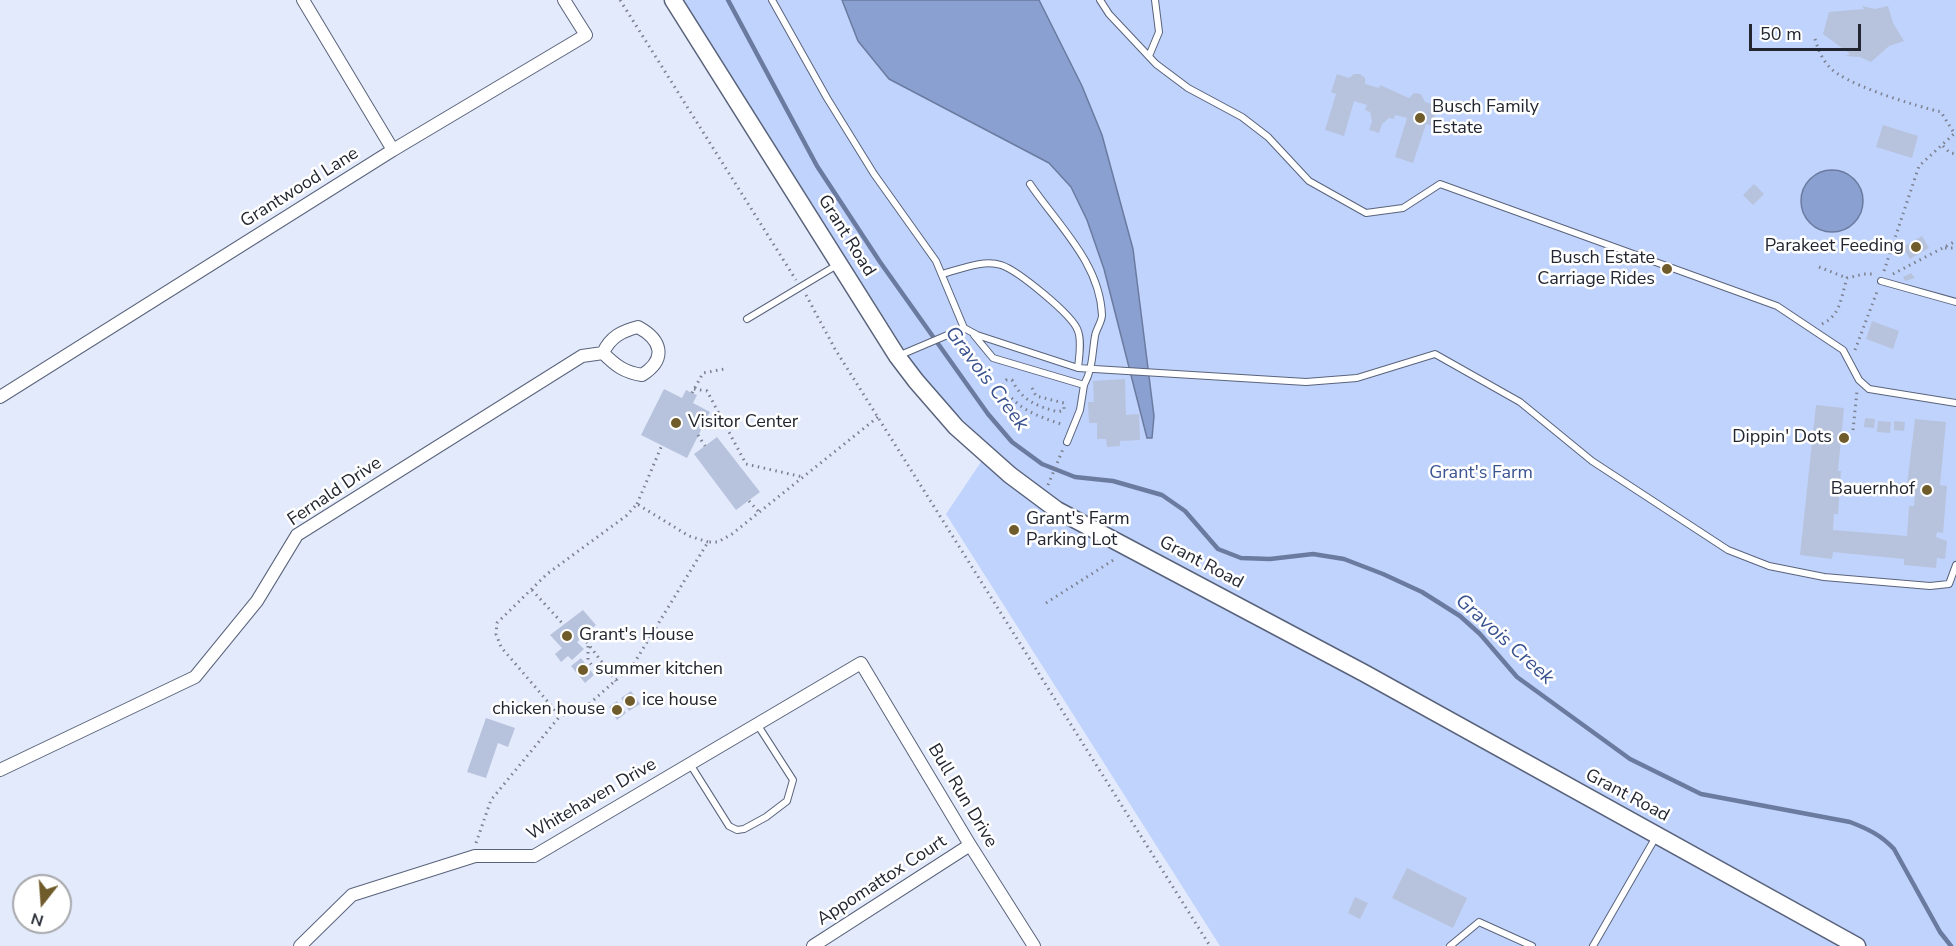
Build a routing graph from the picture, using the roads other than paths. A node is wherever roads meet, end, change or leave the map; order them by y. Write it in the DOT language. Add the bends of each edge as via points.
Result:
graph roads {
  1 [pos="303,0"];
  2 [pos="564,0"];
  3 [pos="673,0"];
  4 [pos="772,0"];
  5 [pos="1100,0"];
  6 [pos="1155,0"];
  7 [pos="1149,56"];
  8 [pos="393,150"];
  9 [pos="1030,184"];
  10 [pos="840,263"];
  11 [pos="942,274"];
  12 [pos="1881,281"];
  13 [pos="1956,302"];
  14 [pos="747,319"];
  15 [pos="964,328"];
  16 [pos="972,332"];
  17 [pos="603,353"];
  18 [pos="897,356"];
  19 [pos="1078,368"];
  20 [pos="1092,369"];
  21 [pos="1084,385"];
  22 [pos="0,397"];
  23 [pos="1956,403"];
  24 [pos="1066,442"];
  25 [pos="1956,565"];
  26 [pos="1955,573"];
  27 [pos="861,663"];
  28 [pos="758,724"];
  29 [pos="690,764"];
  30 [pos="0,770"];
  31 [pos="1657,835"];
  32 [pos="970,845"];
  33 [pos="300,946"];
  34 [pos="813,946"];
  35 [pos="1034,946"];
  36 [pos="1450,946"];
  37 [pos="1533,946"];
  38 [pos="1593,946"];
  39 [pos="1857,946"];
  1 -- 8 [label="street"];
  2 -- 8 [label="street, Grantwood Lane" via="586,35"];
  3 -- 10 [label="street, Grant Road"];
  4 -- 11 [label="lane" via="832,108"];
  5 -- 7 [label="lane"];
  6 -- 7 [label="lane" via="1159,32"];
  7 -- 23 [label="lane" via="1188,88 1242,117 1268,137 1309,181 1366,213 1402,208 1440,184 1777,306 1843,350 1858,380 1869,389"];
  8 -- 22 [label="street, Grantwood Lane"];
  9 -- 20 [label="lane" via="1055,221 1076,243 1094,277 1102,317 1095,333"];
  10 -- 14 [label="lane"];
  10 -- 18 [label="street, Grant Road"];
  11 -- 15 [label="lane"];
  11 -- 19 [label="lane" via="985,263 1002,265 1054,302 1073,322 1079,332"];
  12 -- 13 [label="lane"];
  15 -- 16 [label="lane"];
  15 -- 18 [label="lane"];
  16 -- 19 [label="lane" via="995,343"];
  16 -- 21 [label="lane" via="993,357"];
  17 -- 17 [label="street" via="626,372 642,375 659,357 653,335 638,327 612,339"];
  17 -- 30 [label="street, Fernald Drive" via="582,356 297,535 257,602 195,677"];
  18 -- 31 [label="street, Grant Road" via="956,428 1057,510"];
  19 -- 20 [label="lane"];
  20 -- 21 [label="lane"];
  20 -- 26 [label="lane" via="1306,382 1357,378 1435,354 1520,402 1593,461 1728,550 1769,566 1824,577 1930,586 1949,584"];
  21 -- 24 [label="lane" via="1080,410"];
  25 -- 26 [label="lane"];
  27 -- 28 [label="street, Whitehaven Drive"];
  27 -- 32 [label="street, Bull Run Drive"];
  28 -- 29 [label="street, Whitehaven Drive"];
  28 -- 29 [label="lane" via="793,780 787,801 766,817 744,829 729,826"];
  29 -- 33 [label="street, Whitehaven Drive" via="534,856 475,856 352,896"];
  31 -- 38 [label="lane"];
  31 -- 39 [label="street, Grant Road"];
  32 -- 34 [label="street, Appomattox Court"];
  32 -- 35 [label="street, Bull Run Drive"];
  36 -- 37 [label="lane" via="1479,922"];
}
